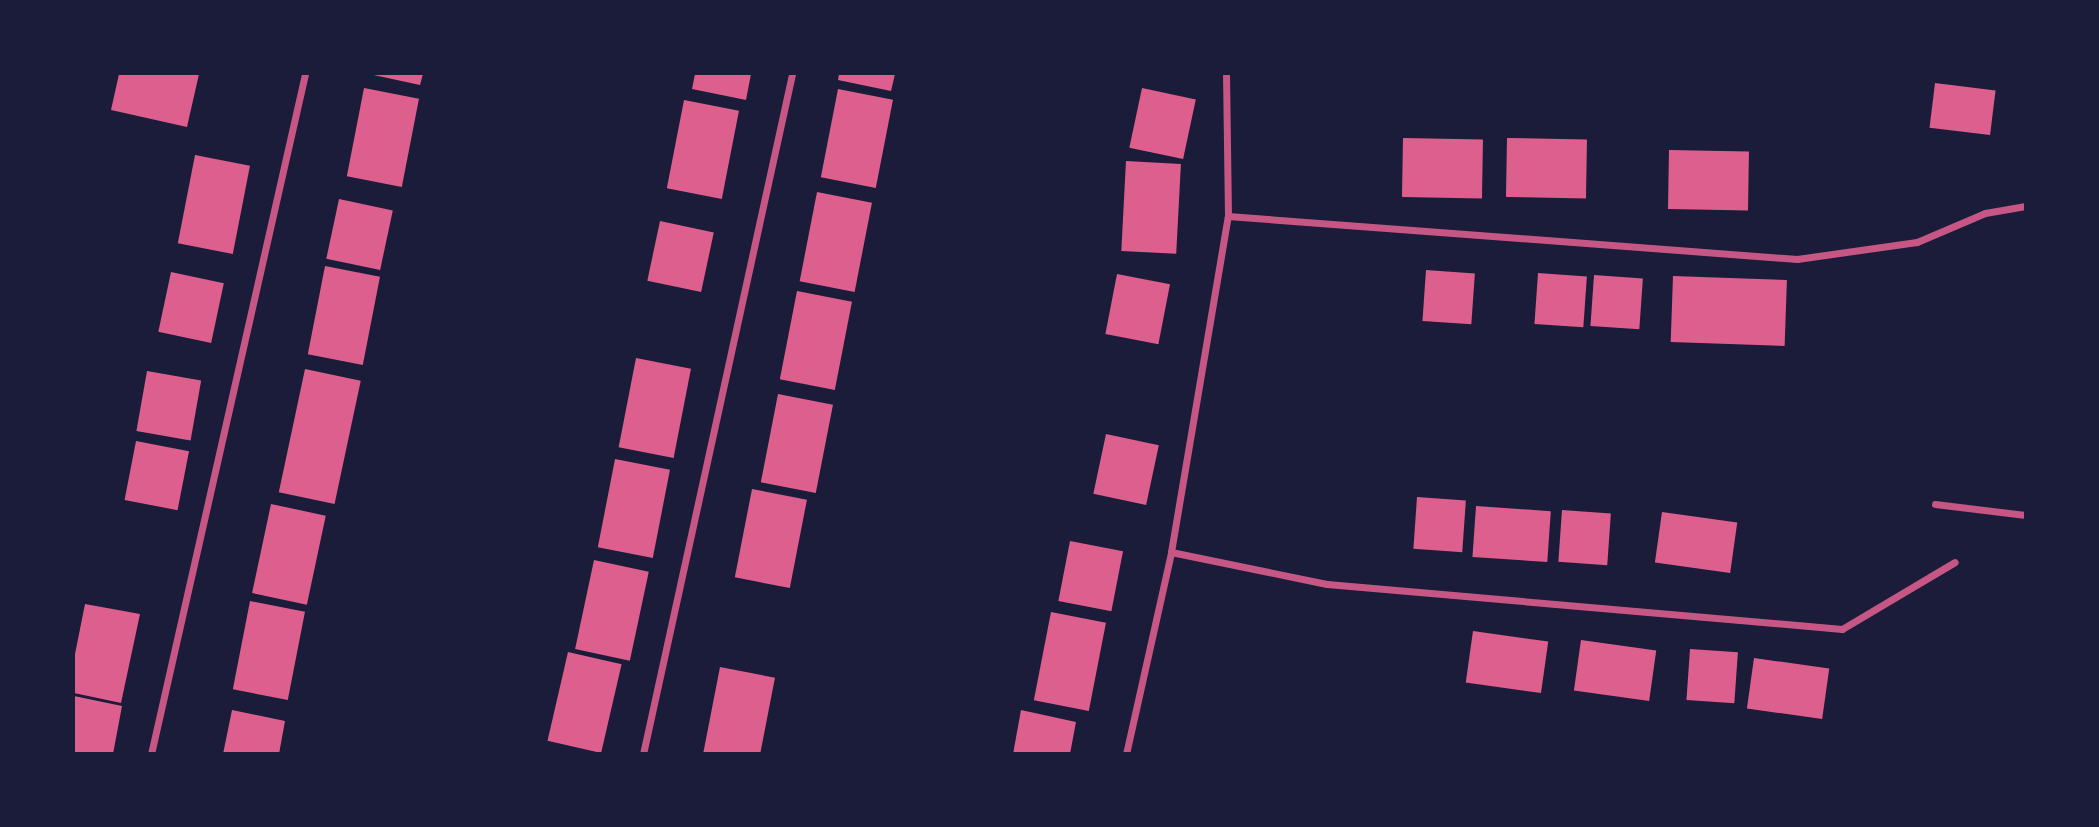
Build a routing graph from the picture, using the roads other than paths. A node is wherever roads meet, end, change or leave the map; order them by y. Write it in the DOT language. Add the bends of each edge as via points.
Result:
graph roads {
  1 [pos="305,74"];
  2 [pos="792,74"];
  3 [pos="1226,74"];
  4 [pos="2025,206"];
  5 [pos="1228,216"];
  6 [pos="1935,504"];
  7 [pos="2025,515"];
  8 [pos="1171,552"];
  9 [pos="1955,562"];
  10 [pos="152,754"];
  11 [pos="643,754"];
  12 [pos="1126,754"];
  1 -- 10 [label="street"];
  2 -- 11 [label="street"];
  3 -- 5 [label="street"];
  4 -- 5 [label="street" via="1985,213 1917,242 1797,259"];
  5 -- 8 [label="street"];
  6 -- 7 [label="street"];
  8 -- 9 [label="street" via="1327,584 1842,629"];
  8 -- 12 [label="street"];
}
